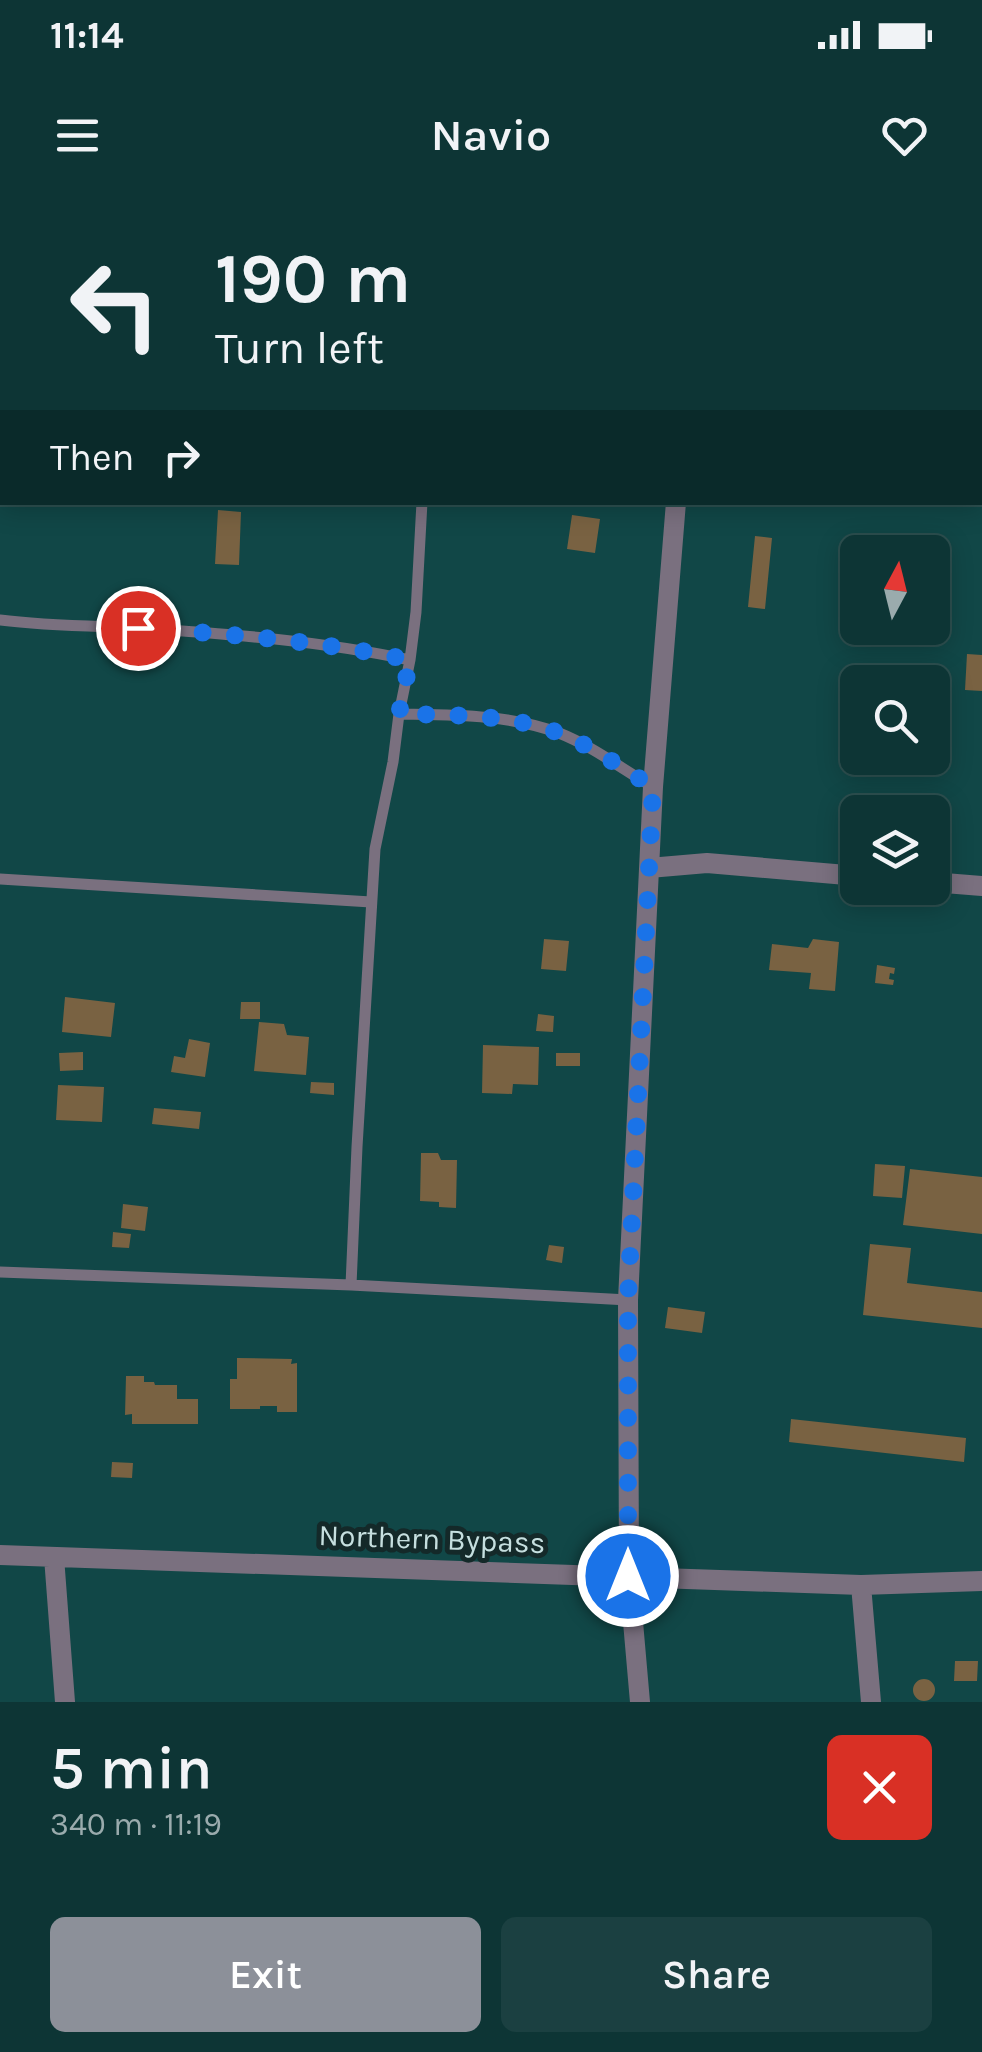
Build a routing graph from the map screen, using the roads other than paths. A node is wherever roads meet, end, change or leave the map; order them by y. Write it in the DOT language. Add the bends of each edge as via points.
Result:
graph roads {
  1 [pos="422,505"];
  2 [pos="676,505"];
  3 [pos="0,620"];
  4 [pos="410,660"];
  5 [pos="399,714"];
  6 [pos="653,787"];
  7 [pos="648,868"];
  8 [pos="840,874"];
  9 [pos="0,880"];
  10 [pos="950,883"];
  11 [pos="982,886"];
  12 [pos="371,902"];
  13 [pos="0,1272"];
  14 [pos="352,1285"];
  15 [pos="628,1300"];
  16 [pos="0,1555"];
  17 [pos="54,1556"];
  18 [pos="628,1576"];
  19 [pos="982,1582"];
  20 [pos="861,1585"];
  21 [pos="65,1702"];
  22 [pos="640,1702"];
  23 [pos="872,1702"];
  1 -- 4 [label="lane"];
  2 -- 6 [label="street"];
  3 -- 4 [label="lane" via="286,640"];
  4 -- 5 [label="lane"];
  5 -- 6 [label="lane" via="529,724 581,744"];
  5 -- 12 [label="lane"];
  6 -- 7 [label="street"];
  7 -- 8 [label="street" via="707,863"];
  7 -- 15 [label="street"];
  9 -- 12 [label="lane"];
  10 -- 11 [label="street"];
  12 -- 14 [label="lane"];
  13 -- 14 [label="lane"];
  14 -- 15 [label="lane"];
  15 -- 18 [label="street"];
  16 -- 17 [label="street, Northern Bypass"];
  17 -- 18 [label="street, Northern Bypass"];
  17 -- 21 [label="street"];
  18 -- 20 [label="street, Northern Bypass"];
  18 -- 22 [label="street"];
  19 -- 20 [label="street, Northern Bypass"];
  20 -- 23 [label="street"];
}
